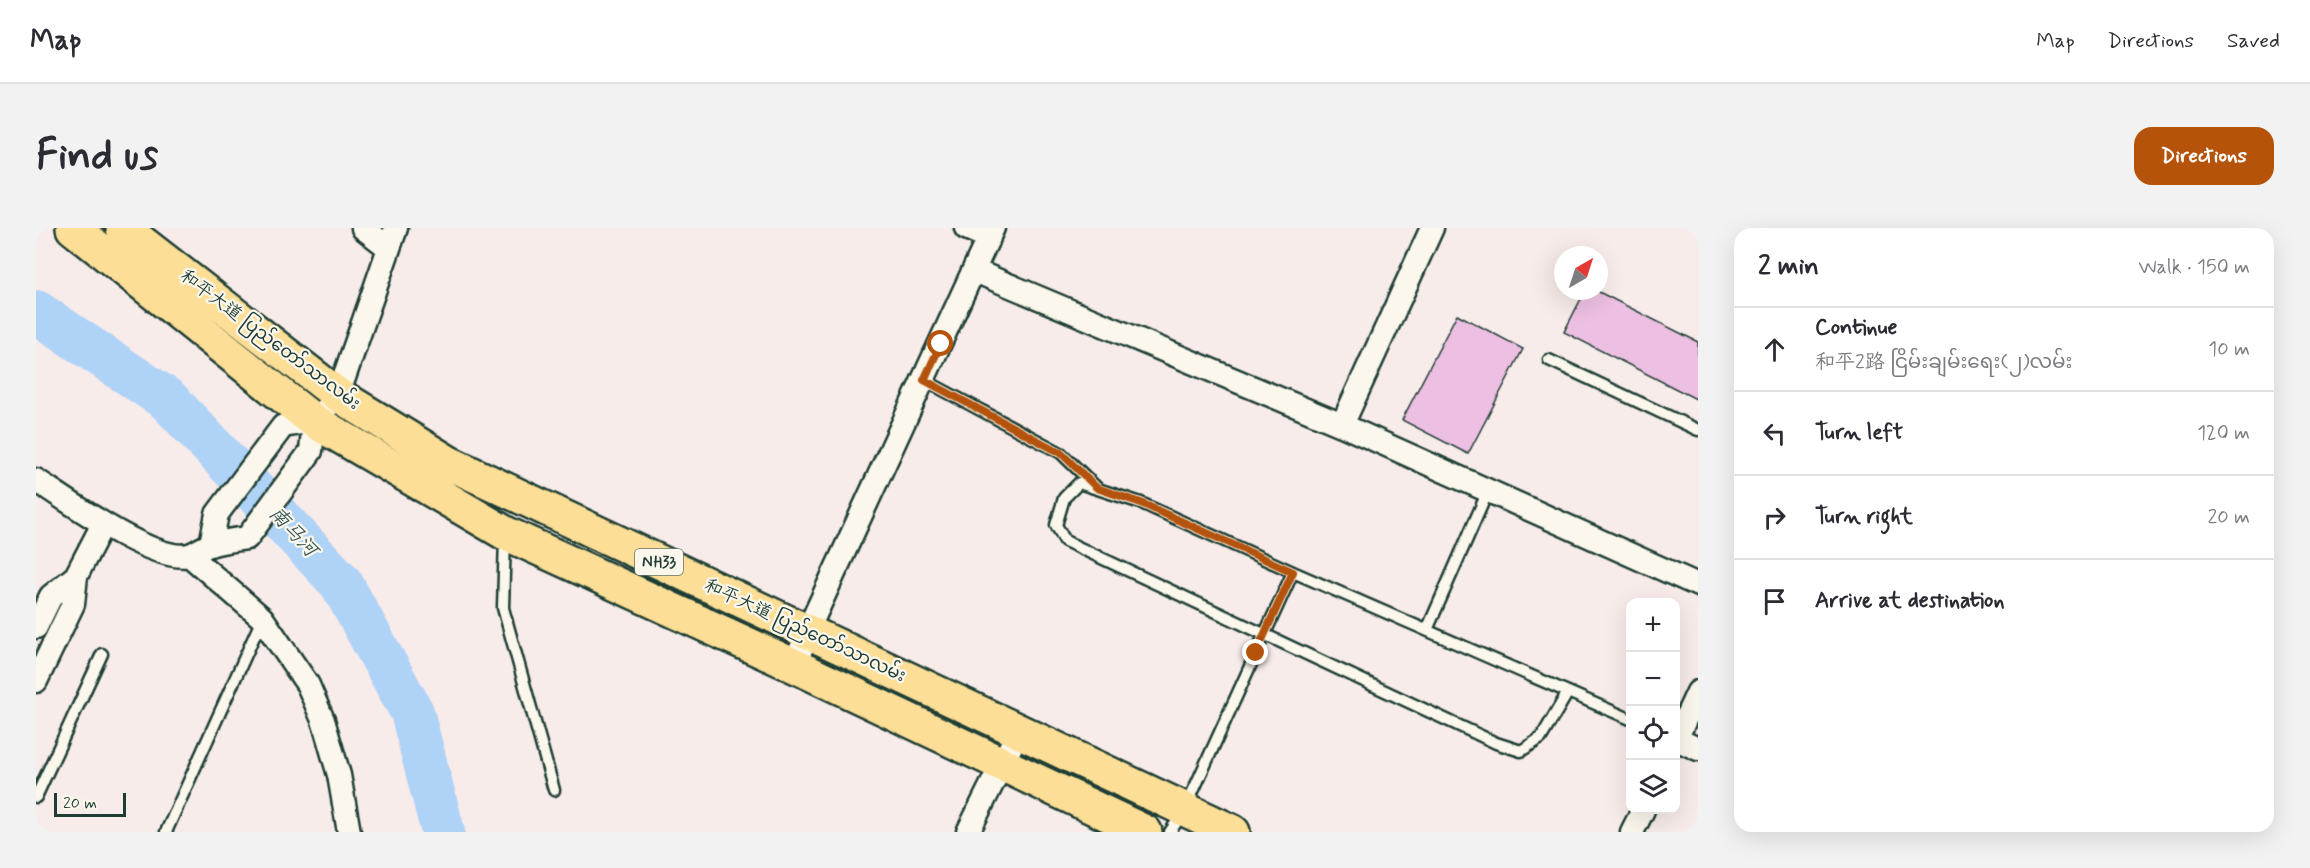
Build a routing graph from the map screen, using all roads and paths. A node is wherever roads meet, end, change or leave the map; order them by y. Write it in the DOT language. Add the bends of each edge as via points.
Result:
graph roads {
  1 [pos="73,228"];
  2 [pos="123,228"];
  3 [pos="363,228"];
  4 [pos="966,228"];
  5 [pos="1432,228"];
  6 [pos="991,233"];
  7 [pos="393,238"];
  8 [pos="975,271"];
  9 [pos="1549,360"];
  10 [pos="924,380"];
  11 [pos="338,395"];
  12 [pos="1342,425"];
  13 [pos="1698,430"];
  14 [pos="303,433"];
  15 [pos="36,480"];
  16 [pos="1097,488"];
  17 [pos="1488,491"];
  18 [pos="103,524"];
  19 [pos="505,533"];
  20 [pos="211,544"];
  21 [pos="189,555"];
  22 [pos="1293,572"];
  23 [pos="76,576"];
  24 [pos="1698,585"];
  25 [pos="262,618"];
  26 [pos="36,627"];
  27 [pos="1427,630"];
  28 [pos="807,632"];
  29 [pos="1264,634"];
  30 [pos="102,654"];
  31 [pos="795,666"];
  32 [pos="36,681"];
  33 [pos="1568,692"];
  34 [pos="1698,692"];
  35 [pos="1626,717"];
  36 [pos="1680,730"];
  37 [pos="1017,732"];
  38 [pos="1680,741"];
  39 [pos="1698,749"];
  40 [pos="1001,764"];
  41 [pos="554,790"];
  42 [pos="36,797"];
  43 [pos="1641,814"];
  44 [pos="1177,821"];
  45 [pos="348,831"];
  46 [pos="166,832"];
  47 [pos="968,832"];
  48 [pos="1145,832"];
  49 [pos="1233,832"];
  50 [pos="1632,832"];
  1 -- 14 [label="highway, 和平大道 ပြည်တော်သာလမ်း / NH33"];
  2 -- 11 [label="highway, 和平大道 ပြည်တော်သာလမ်း / NH33"];
  3 -- 7 [label="street"];
  4 -- 6 [label="street"];
  5 -- 12 [label="street"];
  6 -- 8 [label="street"];
  7 -- 11 [label="street"];
  8 -- 10 [label="street"];
  8 -- 12 [label="street"];
  9 -- 13 [label="lane"];
  10 -- 16 [label="lane" via="1061,453"];
  10 -- 28 [label="street"];
  11 -- 14 [label="street"];
  11 -- 28 [label="highway, 和平大道 ပြည်တော်သာလမ်း / NH33" via="448,463"];
  12 -- 17 [label="street"];
  14 -- 19 [label="highway, 和平大道 ပြည်တော်သာလမ်း / NH33"];
  14 -- 20 [label="street" via="217,514"];
  14 -- 20 [label="street" via="247,538"];
  15 -- 18 [label="street"];
  16 -- 22 [label="lane" via="1141,503"];
  16 -- 29 [label="lane" via="1078,483 1064,498 1056,525 1065,541"];
  17 -- 24 [label="street"];
  17 -- 27 [label="lane"];
  18 -- 21 [label="street" via="169,554"];
  18 -- 23 [label="street"];
  19 -- 31 [label="highway, 和平大道 ပြည်တော်သာလမ်း / NH33"];
  19 -- 41 [label="lane" via="503,608"];
  20 -- 21 [label="street"];
  21 -- 25 [label="street"];
  22 -- 27 [label="lane"];
  22 -- 29 [label="lane"];
  23 -- 26 [label="street" via="51,596"];
  23 -- 32 [label="street" via="73,604"];
  25 -- 45 [label="street" via="308,685 323,720 339,775"];
  25 -- 46 [label="lane"];
  27 -- 33 [label="lane"];
  28 -- 31 [label="street"];
  28 -- 37 [label="highway, 和平大道 ပြည်တော်သာလမ်း / NH33"];
  29 -- 33 [label="lane" via="1496,743 1521,751 1541,738"];
  29 -- 44 [label="lane"];
  30 -- 42 [label="lane"];
  31 -- 40 [label="highway, 和平大道 ပြည်တော်သာလမ်း / NH33"];
  33 -- 35 [label="lane"];
  34 -- 36 [label="street"];
  37 -- 40 [label="street"];
  37 -- 44 [label="highway, 和平大道 ပြည်တော်သာလမ်း / NH33"];
  38 -- 39 [label="street"];
  40 -- 47 [label="street"];
  40 -- 48 [label="highway, 和平大道 ပြည်တော်သာလမ်း / NH33"];
  43 -- 50 [label="street"];
  44 -- 49 [label="highway, 和平大道 ပြည်တော်သာလမ်း / NH33"];
}
